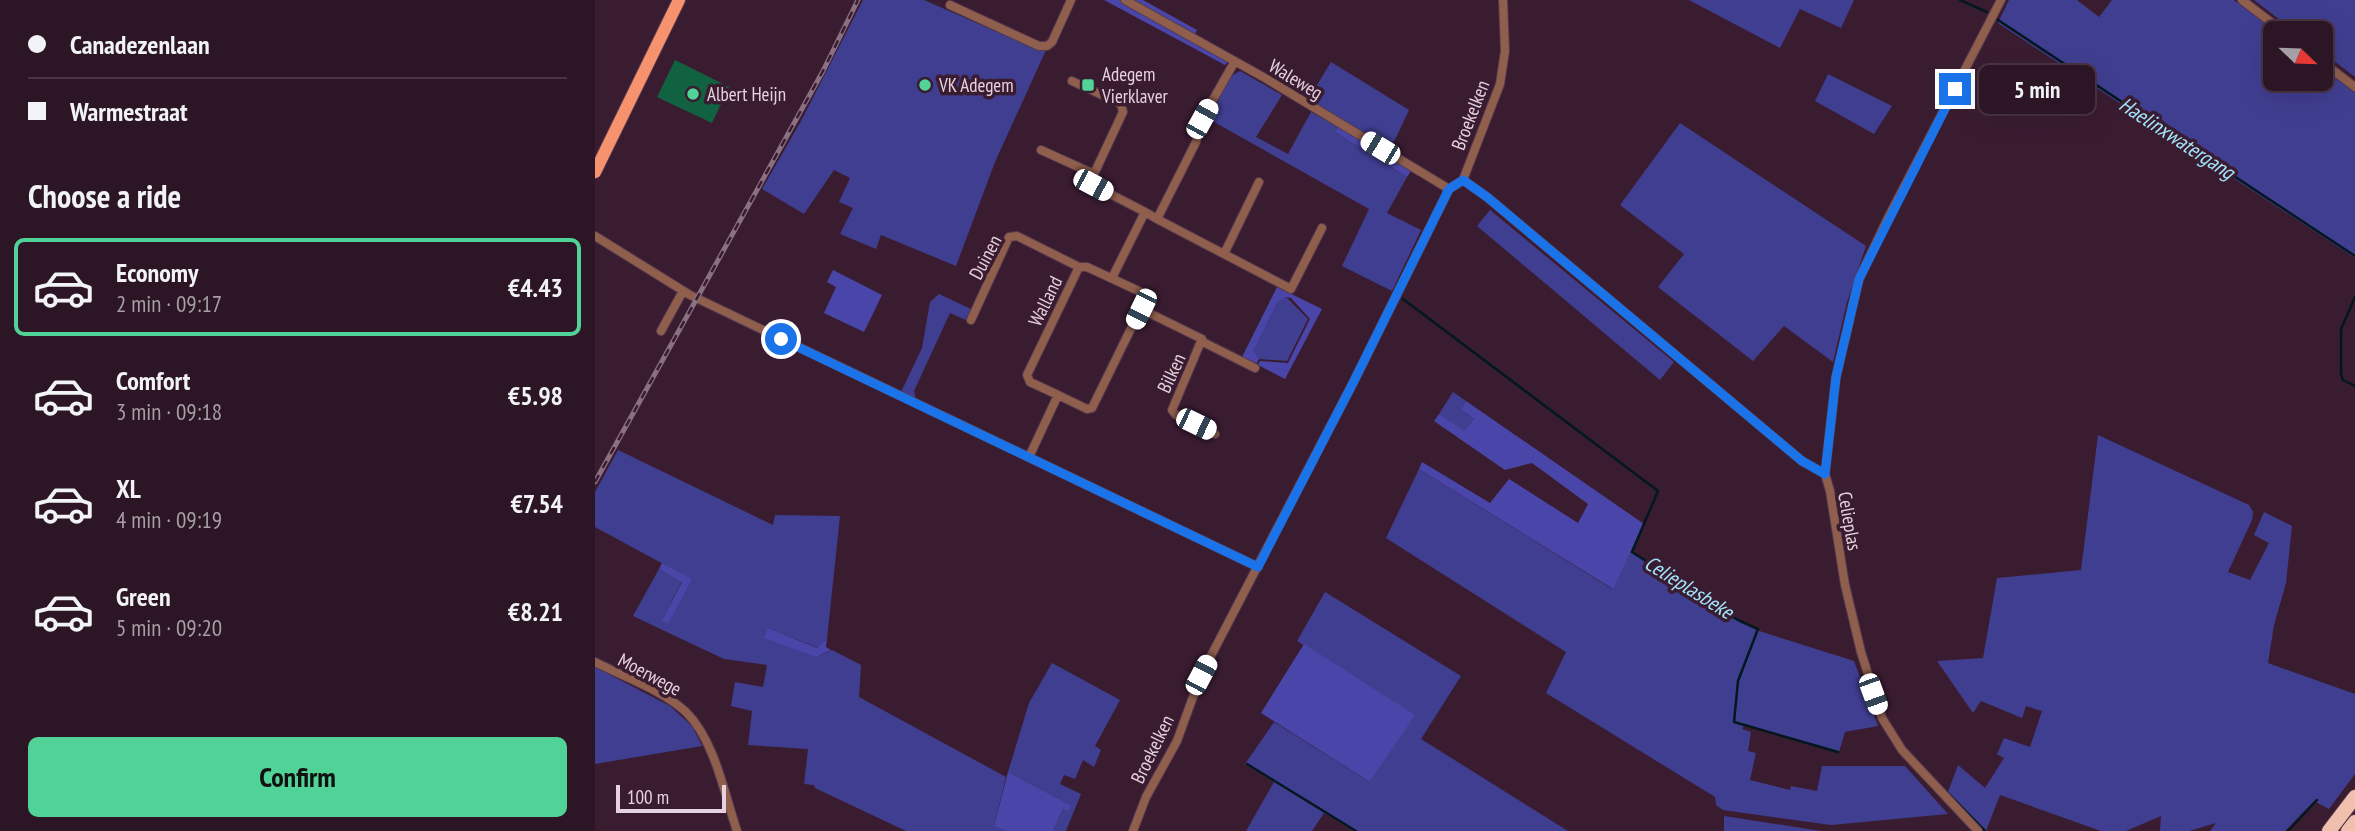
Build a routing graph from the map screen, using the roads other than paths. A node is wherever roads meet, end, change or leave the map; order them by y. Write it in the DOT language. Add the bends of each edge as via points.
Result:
graph roads {
  1 [pos="679,0"];
  2 [pos="1071,0"];
  3 [pos="1125,0"];
  4 [pos="1503,0"];
  5 [pos="2001,0"];
  6 [pos="2242,0"];
  7 [pos="950,5"];
  8 [pos="2269,21"];
  9 [pos="1235,61"];
  10 [pos="2333,71"];
  11 [pos="1072,81"];
  12 [pos="2355,88"];
  13 [pos="1041,150"];
  14 [pos="595,172"];
  15 [pos="1094,174"];
  16 [pos="1463,180"];
  17 [pos="1258,182"];
  18 [pos="1449,189"];
  19 [pos="1145,212"];
  20 [pos="1157,219"];
  21 [pos="1322,228"];
  22 [pos="595,236"];
  23 [pos="1224,254"];
  24 [pos="1079,267"];
  25 [pos="1112,278"];
  26 [pos="683,291"];
  27 [pos="1141,309"];
  28 [pos="971,320"];
  29 [pos="661,331"];
  30 [pos="1203,342"];
  31 [pos="1255,368"];
  32 [pos="1058,395"];
  33 [pos="1216,433"];
  34 [pos="1029,457"];
  35 [pos="1825,474"];
  36 [pos="1258,567"];
  37 [pos="595,662"];
  38 [pos="2355,797"];
  39 [pos="2355,822"];
  40 [pos="737,831"];
  41 [pos="1133,831"];
  42 [pos="1977,831"];
  43 [pos="2329,831"];
  44 [pos="2348,831"];
  1 -- 14 [label="main road"];
  2 -- 7 [label="street" via="1047,46"];
  3 -- 9 [label="street, Waleweg"];
  4 -- 16 [label="street, Broekelken" via="1505,51 1500,84"];
  5 -- 35 [label="street" via="1859,279 1836,377"];
  6 -- 8 [label="street"];
  9 -- 18 [label="street, Waleweg"];
  9 -- 20 [label="street" via="1202,119"];
  10 -- 12 [label="street"];
  11 -- 15 [label="street" via="1121,104 1123,112"];
  13 -- 15 [label="street"];
  15 -- 19 [label="street" via="1093,185"];
  16 -- 18 [label="street, Broekelken"];
  16 -- 35 [label="street, Celieplas" via="1802,461"];
  17 -- 23 [label="street"];
  18 -- 36 [label="street, Broekelken"];
  19 -- 20 [label="street"];
  19 -- 25 [label="street"];
  20 -- 23 [label="street"];
  21 -- 23 [label="street" via="1291,289"];
  22 -- 26 [label="street"];
  24 -- 25 [label="street, Walland"];
  24 -- 28 [label="street, Duinen" via="1017,236 1009,237"];
  24 -- 32 [label="street, Walland" via="1027,375 1030,382"];
  25 -- 27 [label="street, Walland" via="1143,293"];
  26 -- 29 [label="street"];
  26 -- 34 [label="street"];
  27 -- 30 [label="street, Bilken"];
  27 -- 32 [label="street, Walland" via="1092,408 1087,410"];
  30 -- 31 [label="street, Bilken"];
  30 -- 33 [label="street, Bilken" via="1172,410"];
  32 -- 34 [label="street"];
  34 -- 36 [label="street"];
  35 -- 42 [label="street, Celieplas" via="1845,585 1882,718 1902,750"];
  36 -- 41 [label="street, Broekelken" via="1201,675 1177,741"];
  37 -- 40 [label="street, Moerwege" via="673,702 693,720 709,747"];
  38 -- 43 [label="highway"];
  39 -- 44 [label="highway"];
}
